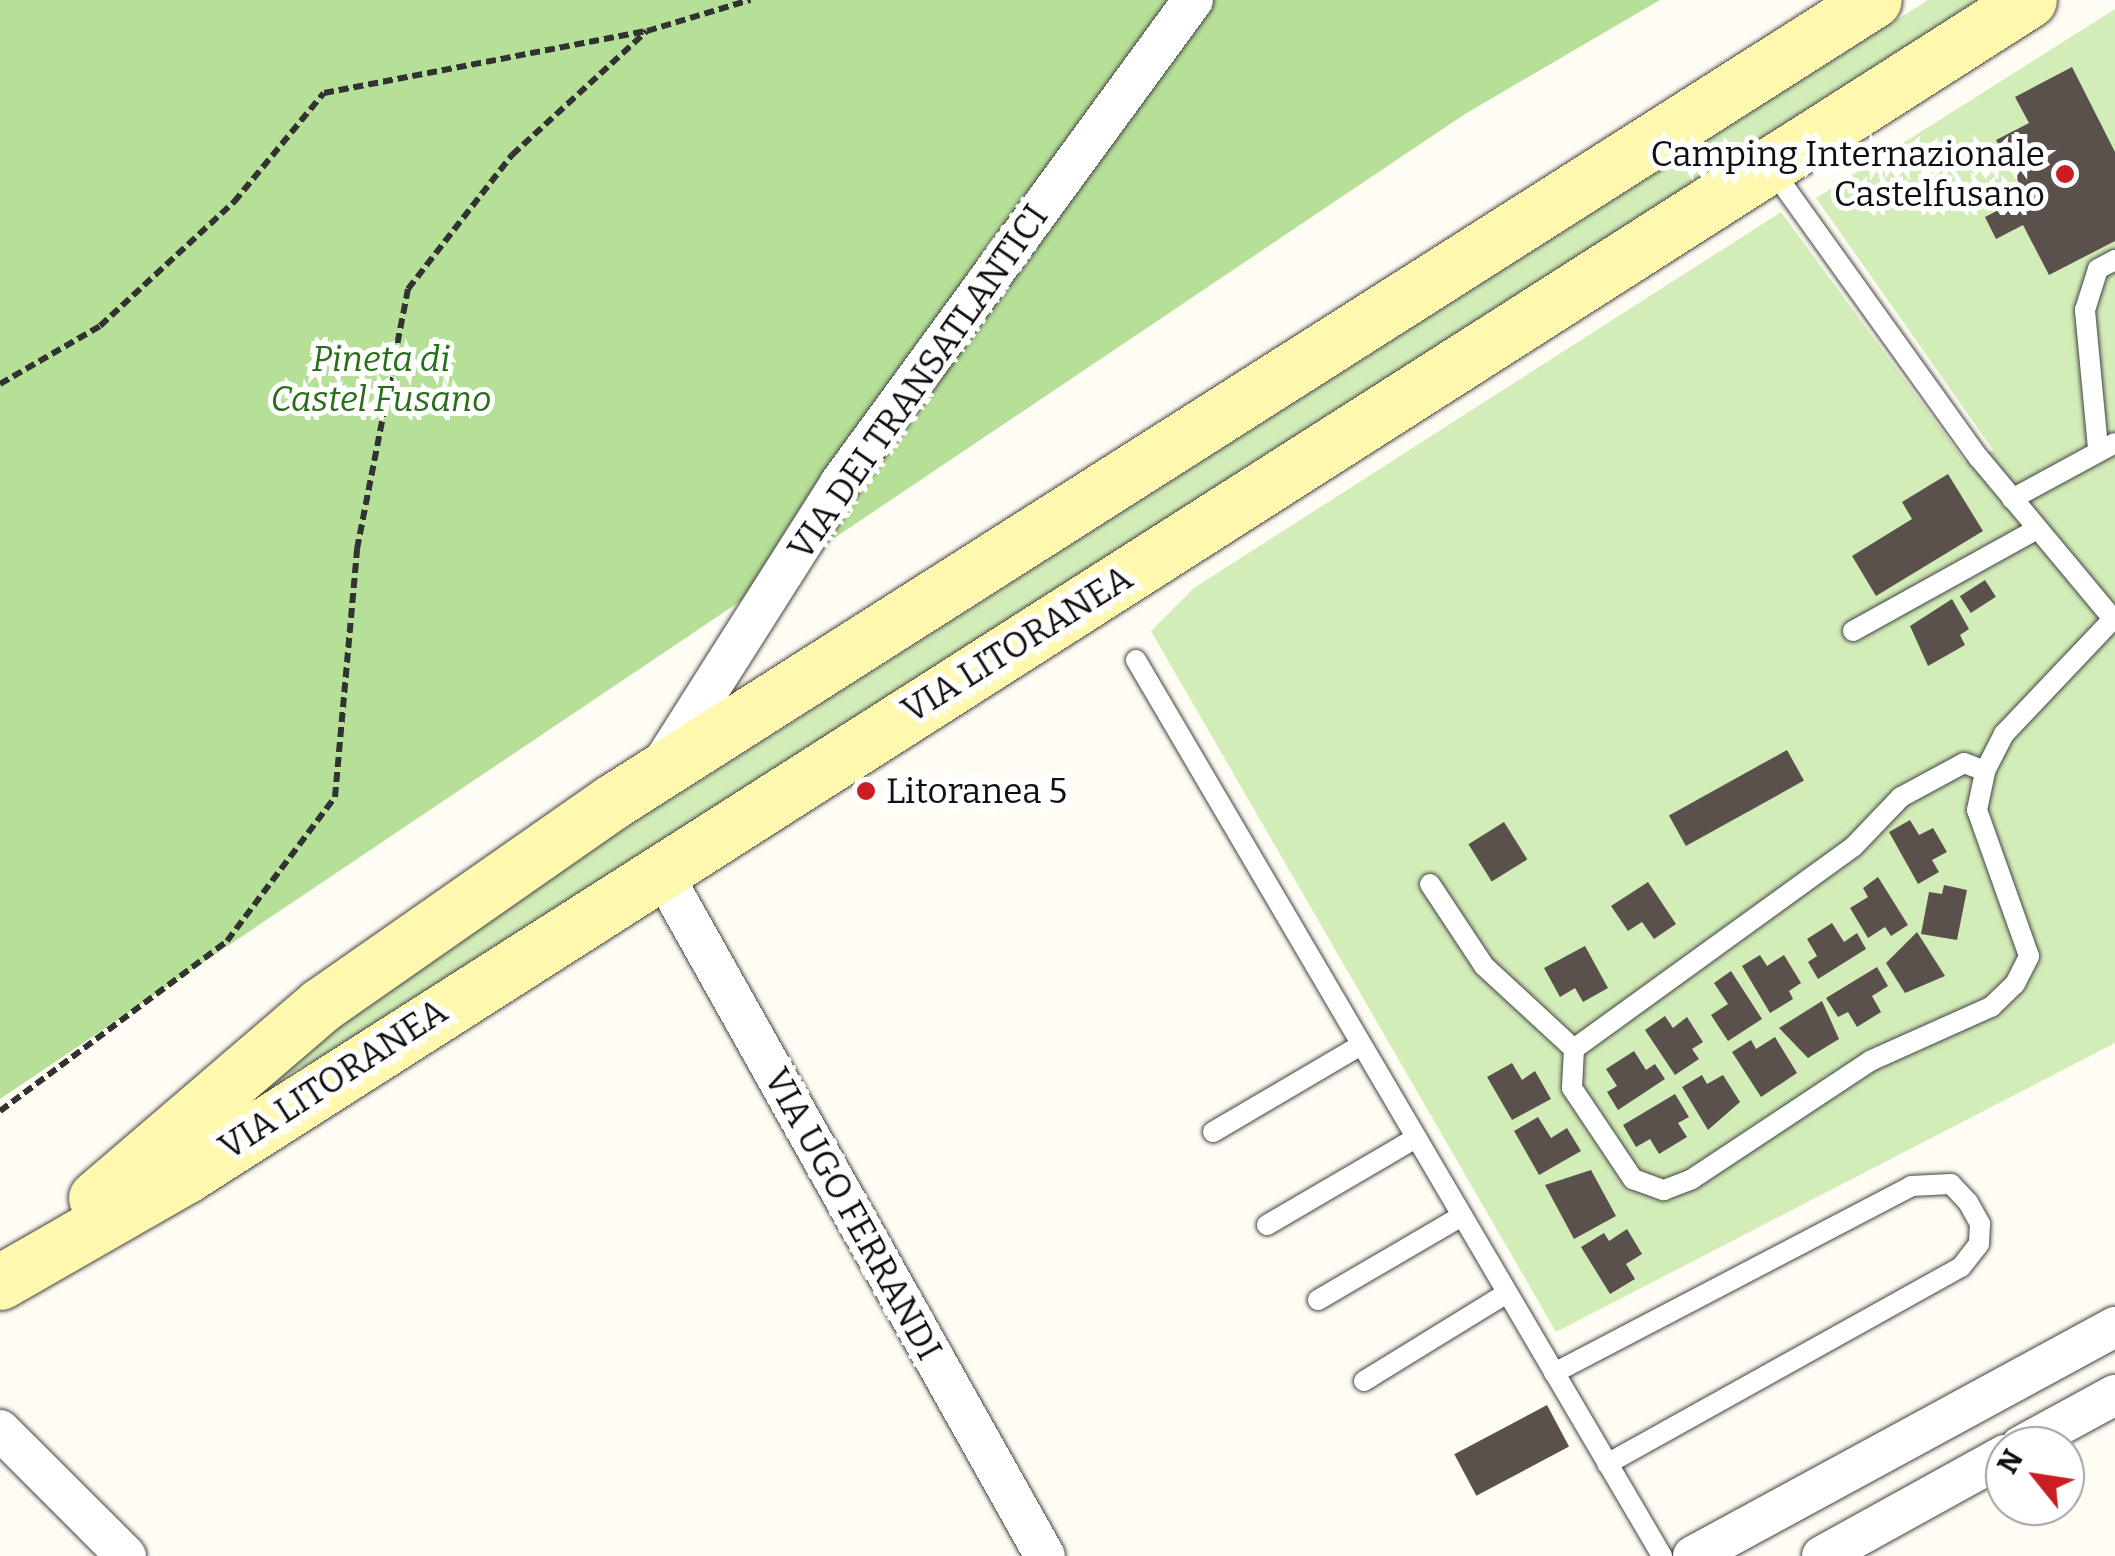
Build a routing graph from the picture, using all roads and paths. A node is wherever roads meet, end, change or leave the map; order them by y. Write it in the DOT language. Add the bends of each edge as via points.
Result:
graph roads {
  1 [pos="750,0"];
  2 [pos="1193,0"];
  3 [pos="1874,0"];
  4 [pos="2029,0"];
  5 [pos="647,31"];
  6 [pos="1770,167"];
  7 [pos="2115,260"];
  8 [pos="0,384"];
  9 [pos="2106,445"];
  10 [pos="2012,499"];
  11 [pos="2037,529"];
  12 [pos="2114,619"];
  13 [pos="1852,632"];
  14 [pos="1136,660"];
  15 [pos="1985,771"];
  16 [pos="656,774"];
  17 [pos="661,871"];
  18 [pos="1430,884"];
  19 [pos="1361,1045"];
  20 [pos="1574,1049"];
  21 [pos="0,1111"];
  22 [pos="1213,1132"];
  23 [pos="1416,1138"];
  24 [pos="1462,1216"];
  25 [pos="1267,1226"];
  26 [pos="0,1280"];
  27 [pos="1507,1293"];
  28 [pos="1318,1300"];
  29 [pos="2115,1327"];
  30 [pos="1554,1373"];
  31 [pos="1364,1381"];
  32 [pos="2115,1395"];
  33 [pos="2058,1426"];
  34 [pos="0,1430"];
  35 [pos="1607,1464"];
  36 [pos="1985,1466"];
  37 [pos="126,1556"];
  38 [pos="1045,1556"];
  39 [pos="1662,1556"];
  40 [pos="1693,1556"];
  41 [pos="1822,1556"];
  1 -- 5 [label="path"];
  2 -- 16 [label="street, VIA DEI TRANSATLANTICI" via="840,483"];
  3 -- 16 [label="main road, VIA LITORANEA"];
  4 -- 6 [label="main road, VIA LITORANEA"];
  5 -- 8 [label="path" via="324,93 234,202 100,326"];
  5 -- 21 [label="path" via="512,155 408,290 357,549 335,797 227,941"];
  6 -- 10 [label="lane"];
  6 -- 17 [label="main road, VIA LITORANEA"];
  7 -- 9 [label="lane" via="2098,269 2085,310"];
  9 -- 10 [label="lane"];
  10 -- 11 [label="lane"];
  11 -- 12 [label="lane"];
  11 -- 13 [label="lane"];
  12 -- 15 [label="lane" via="2004,734"];
  14 -- 19 [label="lane"];
  15 -- 20 [label="lane" via="1964,764 1901,797 1853,847"];
  15 -- 20 [label="lane" via="1977,810 2029,956 2015,984 1991,1006 1870,1060 1692,1180 1664,1190 1633,1179 1612,1152 1572,1088"];
  16 -- 26 [label="main road, VIA LITORANEA" via="321,1005"];
  17 -- 26 [label="main road, VIA LITORANEA" via="185,1176"];
  17 -- 38 [label="street, VIA UGO FERRANDI"];
  18 -- 20 [label="lane" via="1484,966"];
  19 -- 22 [label="lane"];
  19 -- 23 [label="lane"];
  23 -- 24 [label="lane"];
  23 -- 25 [label="lane"];
  24 -- 27 [label="lane"];
  24 -- 28 [label="lane"];
  27 -- 30 [label="lane"];
  27 -- 31 [label="lane"];
  29 -- 40 [label="street"];
  30 -- 35 [label="lane"];
  30 -- 35 [label="lane" via="1911,1186 1951,1184 1968,1202 1980,1224 1979,1244 1961,1267"];
  32 -- 33 [label="street"];
  34 -- 37 [label="street"];
  35 -- 39 [label="lane"];
  36 -- 41 [label="street"];
}
